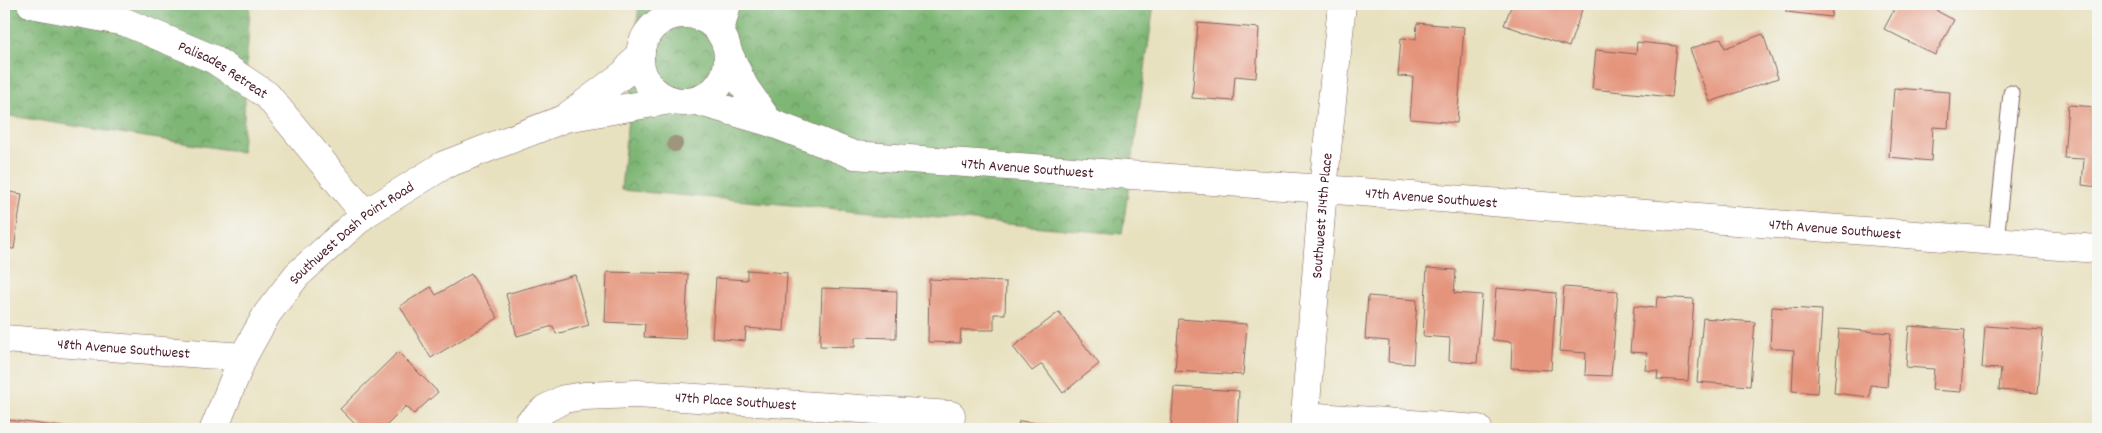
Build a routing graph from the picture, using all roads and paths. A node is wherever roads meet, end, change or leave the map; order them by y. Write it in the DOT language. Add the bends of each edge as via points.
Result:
graph roads {
  1 [pos="31,4"];
  2 [pos="727,4"];
  3 [pos="1342,4"];
  4 [pos="684,9"];
  5 [pos="724,42"];
  6 [pos="641,52"];
  7 [pos="2011,93"];
  8 [pos="671,100"];
  9 [pos="698,100"];
  10 [pos="566,118"];
  11 [pos="769,122"];
  12 [pos="1323,189"];
  13 [pos="365,214"];
  14 [pos="1996,241"];
  15 [pos="2098,249"];
  16 [pos="4,339"];
  17 [pos="243,357"];
  18 [pos="951,422"];
  19 [pos="1304,423"];
  20 [pos="529,426"];
  21 [pos="214,429"];
  22 [pos="1478,429"];
  1 -- 13 [label="main road, Palisades Retreat" via="125,22 213,60 267,95"];
  2 -- 5 [label="main road"];
  3 -- 12 [label="main road, Southwest 314th Place"];
  4 -- 5 [label="main road" via="688,14 712,23"];
  4 -- 6 [label="main road" via="665,18 649,32"];
  5 -- 9 [label="main road" via="728,64 725,76 709,95"];
  5 -- 11 [label="main road" via="744,86"];
  6 -- 8 [label="main road" via="642,72 647,82 661,96"];
  6 -- 10 [label="main road, Southwest Dash Point Road" via="625,73"];
  7 -- 14 [label="lane"];
  8 -- 9 [label="main road"];
  8 -- 10 [label="main road, Southwest Dash Point Road"];
  9 -- 11 [label="main road, 47th Avenue Southwest"];
  10 -- 13 [label="main road, Southwest Dash Point Road" via="444,165"];
  11 -- 12 [label="main road, 47th Avenue Southwest" via="854,155"];
  12 -- 14 [label="main road, 47th Avenue Southwest"];
  12 -- 19 [label="main road, Southwest 314th Place"];
  13 -- 17 [label="main road, Southwest Dash Point Road" via="296,274 267,314"];
  14 -- 15 [label="main road, 47th Avenue Southwest"];
  16 -- 17 [label="main road, 48th Avenue Southwest"];
  17 -- 21 [label="main road, Southwest Dash Point Road"];
  18 -- 20 [label="main road, 47th Place Southwest" via="628,395 564,399 545,409"];
  19 -- 22 [label="main road"];
}
